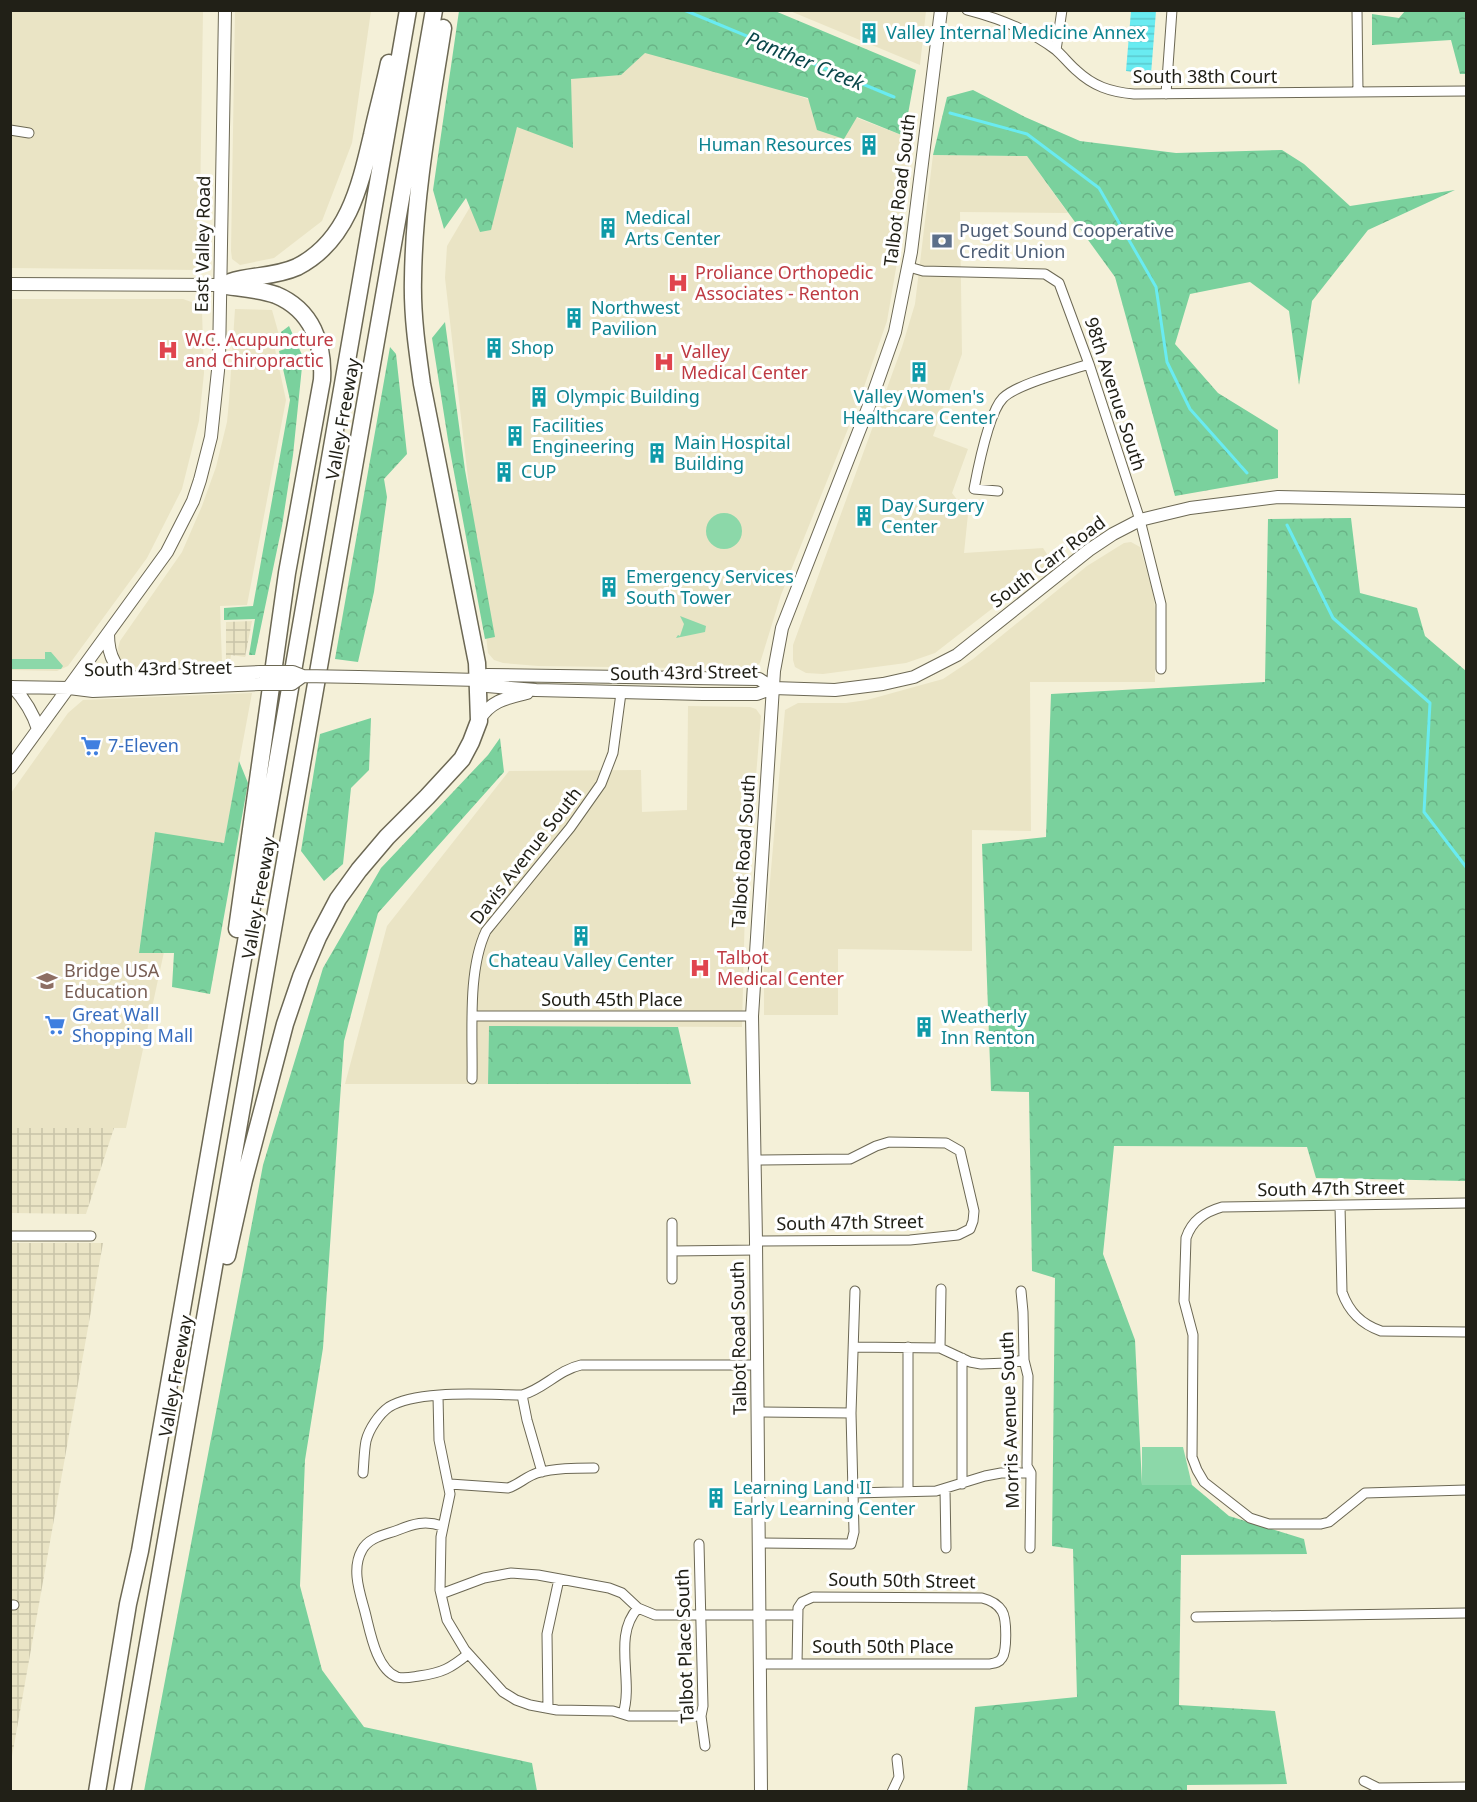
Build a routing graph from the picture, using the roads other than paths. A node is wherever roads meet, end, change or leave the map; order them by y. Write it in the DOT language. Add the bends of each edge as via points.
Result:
graph roads {
  1 [pos="225,10"];
  2 [pos="398,10"];
  3 [pos="408,10"];
  4 [pos="426,10"];
  5 [pos="434,10"];
  6 [pos="445,10"];
  7 [pos="941,10"];
  8 [pos="968,10"];
  9 [pos="1062,10"];
  10 [pos="1172,10"];
  11 [pos="1357,10"];
  12 [pos="1056,50"];
  13 [pos="1467,91"];
  14 [pos="1358,92"];
  15 [pos="1166,94"];
  16 [pos="10,130"];
  17 [pos="29,133"];
  18 [pos="909,267"];
  19 [pos="10,284"];
  20 [pos="220,285"];
  21 [pos="1089,364"];
  22 [pos="998,491"];
  23 [pos="1467,501"];
  24 [pos="1140,520"];
  25 [pos="108,634"];
  26 [pos="1161,669"];
  27 [pos="259,678"];
  28 [pos="135,679"];
  29 [pos="479,680"];
  30 [pos="12,687"];
  31 [pos="69,688"];
  32 [pos="772,688"];
  33 [pos="536,690"];
  34 [pos="621,693"];
  35 [pos="479,721"];
  36 [pos="38,729"];
  37 [pos="10,768"];
  38 [pos="473,1016"];
  39 [pos="752,1016"];
  40 [pos="225,1060"];
  41 [pos="472,1079"];
  42 [pos="755,1160"];
  43 [pos="1467,1203"];
  44 [pos="1340,1206"];
  45 [pos="672,1223"];
  46 [pos="10,1236"];
  47 [pos="91,1236"];
  48 [pos="756,1245"];
  49 [pos="672,1251"];
  50 [pos="672,1279"];
  51 [pos="941,1289"];
  52 [pos="855,1291"];
  53 [pos="1021,1291"];
  54 [pos="1467,1332"];
  55 [pos="854,1347"];
  56 [pos="908,1347"];
  57 [pos="940,1348"];
  58 [pos="962,1358"];
  59 [pos="1024,1360"];
  60 [pos="198,1365"];
  61 [pos="758,1365"];
  62 [pos="522,1395"];
  63 [pos="438,1396"];
  64 [pos="758,1412"];
  65 [pos="851,1413"];
  66 [pos="594,1468"];
  67 [pos="542,1472"];
  68 [pos="363,1473"];
  69 [pos="1031,1473"];
  70 [pos="450,1484"];
  71 [pos="962,1484"];
  72 [pos="945,1489"];
  73 [pos="1467,1490"];
  74 [pos="908,1491"];
  75 [pos="853,1492"];
  76 [pos="442,1526"];
  77 [pos="759,1543"];
  78 [pos="699,1544"];
  79 [pos="946,1548"];
  80 [pos="1030,1548"];
  81 [pos="559,1579"];
  82 [pos="441,1594"];
  83 [pos="638,1608"];
  84 [pos="1467,1613"];
  85 [pos="796,1615"];
  86 [pos="702,1616"];
  87 [pos="760,1616"];
  88 [pos="1196,1617"];
  89 [pos="468,1654"];
  90 [pos="1003,1657"];
  91 [pos="760,1664"];
  92 [pos="797,1664"];
  93 [pos="548,1708"];
  94 [pos="623,1714"];
  95 [pos="701,1716"];
  96 [pos="705,1746"];
  97 [pos="897,1760"];
  98 [pos="1364,1781"];
  99 [pos="1467,1787"];
  100 [pos="97,1791"];
  101 [pos="116,1791"];
  102 [pos="122,1791"];
  103 [pos="761,1791"];
  104 [pos="892,1791"];
  1 -- 20 [label="main road, East Valley Road"];
  2 -- 20 [label="highway" via="359,188 335,235 296,267"];
  3 -- 40 [label="highway, Valley Freeway"];
  4 -- 101 [label="highway"];
  5 -- 60 [label="highway, Valley Freeway"];
  6 -- 29 [label="highway" via="417,206 413,308 422,384"];
  7 -- 18 [label="main road, Talbot Road South"];
  8 -- 12 [label="street, South 38th Court" via="1004,22"];
  9 -- 12 [label="street"];
  10 -- 15 [label="street"];
  11 -- 14 [label="street"];
  12 -- 15 [label="street, South 38th Court" via="1091,83 1104,89"];
  13 -- 14 [label="street, South 38th Court"];
  14 -- 15 [label="street, South 38th Court"];
  16 -- 17 [label="street"];
  18 -- 21 [label="street, 98th Avenue South" via="923,271 1045,274 1055,279"];
  18 -- 32 [label="main road, Talbot Road South" via="895,332 783,628"];
  19 -- 20 [label="main road"];
  20 -- 25 [label="main road, East Valley Road" via="216,398 200,480 167,552"];
  20 -- 40 [label="highway" via="275,295 294,307 315,332 323,366 287,573 218,1045"];
  21 -- 22 [label="street" via="1013,390 1002,398 978,464 974,489"];
  21 -- 24 [label="street, 98th Avenue South"];
  23 -- 24 [label="main road, South Carr Road" via="1278,497 1190,507"];
  24 -- 26 [label="street, 98th Avenue South" via="1161,604"];
  24 -- 32 [label="main road, South Carr Road" via="1089,550 957,655 914,677 855,688"];
  25 -- 28 [label="main road" via="111,658 121,671"];
  25 -- 31 [label="main road, East Valley Road"];
  27 -- 28 [label="main road, South 43rd Street"];
  27 -- 29 [label="main road, South 43rd Street, bridge" via="293,672 303,676"];
  27 -- 31 [label="main road, South 43rd Street" via="93,692"];
  28 -- 31 [label="main road, South 43rd Street" via="96,679"];
  29 -- 32 [label="main road, South 43rd Street" via="487,675 759,679"];
  29 -- 33 [label="main road, South 43rd Street" via="487,686"];
  29 -- 35 [label="highway"];
  30 -- 31 [label="main road"];
  30 -- 36 [label="main road" via="33,715"];
  31 -- 36 [label="main road, East Valley Road"];
  32 -- 34 [label="main road, South 43rd Street" via="757,694"];
  32 -- 39 [label="main road, Talbot Road South"];
  33 -- 34 [label="main road, South 43rd Street"];
  33 -- 35 [label="main road" via="499,700 485,709"];
  34 -- 38 [label="street, Davis Avenue South" via="613,753 601,784 486,931 475,968"];
  35 -- 60 [label="highway" via="462,759 387,837 338,899 301,977 285,1024"];
  36 -- 37 [label="main road, East Valley Road"];
  38 -- 39 [label="street, South 45th Place"];
  38 -- 41 [label="street, Davis Avenue South"];
  39 -- 42 [label="main road, Talbot Road South"];
  40 -- 100 [label="highway, Valley Freeway"];
  42 -- 48 [label="main road, Talbot Road South"];
  42 -- 48 [label="street, South 47th Street" via="850,1160 889,1142 946,1143 960,1151 974,1212 970,1229 958,1235"];
  43 -- 44 [label="street, South 47th Street"];
  44 -- 54 [label="street" via="1342,1292 1353,1313 1368,1327 1381,1331"];
  44 -- 73 [label="street, South 47th Street" via="1222,1207 1203,1214 1189,1229 1184,1301 1193,1335 1192,1457 1197,1470 1204,1482 1250,1518 1269,1524 1329,1522 1369,1492"];
  45 -- 49 [label="street"];
  46 -- 47 [label="street"];
  48 -- 49 [label="street, South 47th Street"];
  48 -- 61 [label="main road, Talbot Road South"];
  49 -- 50 [label="street"];
  51 -- 57 [label="street"];
  52 -- 55 [label="street"];
  53 -- 59 [label="street, Morris Avenue South"];
  55 -- 56 [label="street"];
  55 -- 65 [label="street"];
  56 -- 57 [label="street"];
  56 -- 74 [label="street"];
  57 -- 58 [label="street"];
  58 -- 59 [label="street" via="981,1364"];
  58 -- 71 [label="street"];
  59 -- 69 [label="street, Morris Avenue South" via="1028,1376 1027,1466"];
  60 -- 102 [label="highway, Valley Freeway"];
  61 -- 62 [label="street" via="581,1365"];
  61 -- 64 [label="main road, Talbot Road South"];
  62 -- 63 [label="street"];
  62 -- 67 [label="street"];
  63 -- 68 [label="street" via="403,1401 381,1414 366,1440"];
  63 -- 70 [label="street" via="439,1440"];
  64 -- 65 [label="street"];
  64 -- 77 [label="main road, Talbot Road South"];
  65 -- 75 [label="street"];
  66 -- 67 [label="street"];
  67 -- 70 [label="street" via="508,1488"];
  69 -- 71 [label="street" via="1001,1473"];
  69 -- 80 [label="street, Morris Avenue South"];
  70 -- 76 [label="street"];
  71 -- 72 [label="street"];
  72 -- 74 [label="street"];
  72 -- 79 [label="street"];
  74 -- 75 [label="street"];
  75 -- 77 [label="street" via="851,1544"];
  76 -- 82 [label="street"];
  76 -- 89 [label="street" via="415,1524 372,1540 362,1548 358,1585 376,1653 395,1676 435,1674 454,1666"];
  77 -- 87 [label="main road, Talbot Road South"];
  78 -- 86 [label="street, Talbot Place South"];
  81 -- 82 [label="street" via="523,1573 498,1575"];
  81 -- 83 [label="street" via="609,1588 622,1593"];
  81 -- 93 [label="street" via="548,1634"];
  82 -- 89 [label="street" via="447,1620"];
  83 -- 86 [label="street" via="655,1615"];
  83 -- 94 [label="street" via="626,1629 627,1701"];
  84 -- 88 [label="street"];
  85 -- 87 [label="street"];
  85 -- 90 [label="street, South 50th Street" via="802,1602 813,1597 982,1598 996,1604 1005,1617"];
  85 -- 92 [label="street"];
  86 -- 87 [label="street"];
  86 -- 95 [label="street, Talbot Place South"];
  87 -- 91 [label="main road, Talbot Road South"];
  89 -- 93 [label="street" via="503,1692 516,1700"];
  90 -- 92 [label="street, South 50th Place" via="989,1664"];
  91 -- 92 [label="street, South 50th Place"];
  91 -- 103 [label="main road, Talbot Road South"];
  93 -- 94 [label="street"];
  94 -- 95 [label="street"];
  95 -- 96 [label="street, Talbot Place South"];
  97 -- 104 [label="street" via="898,1777"];
  98 -- 99 [label="street" via="1378,1788"];
}
